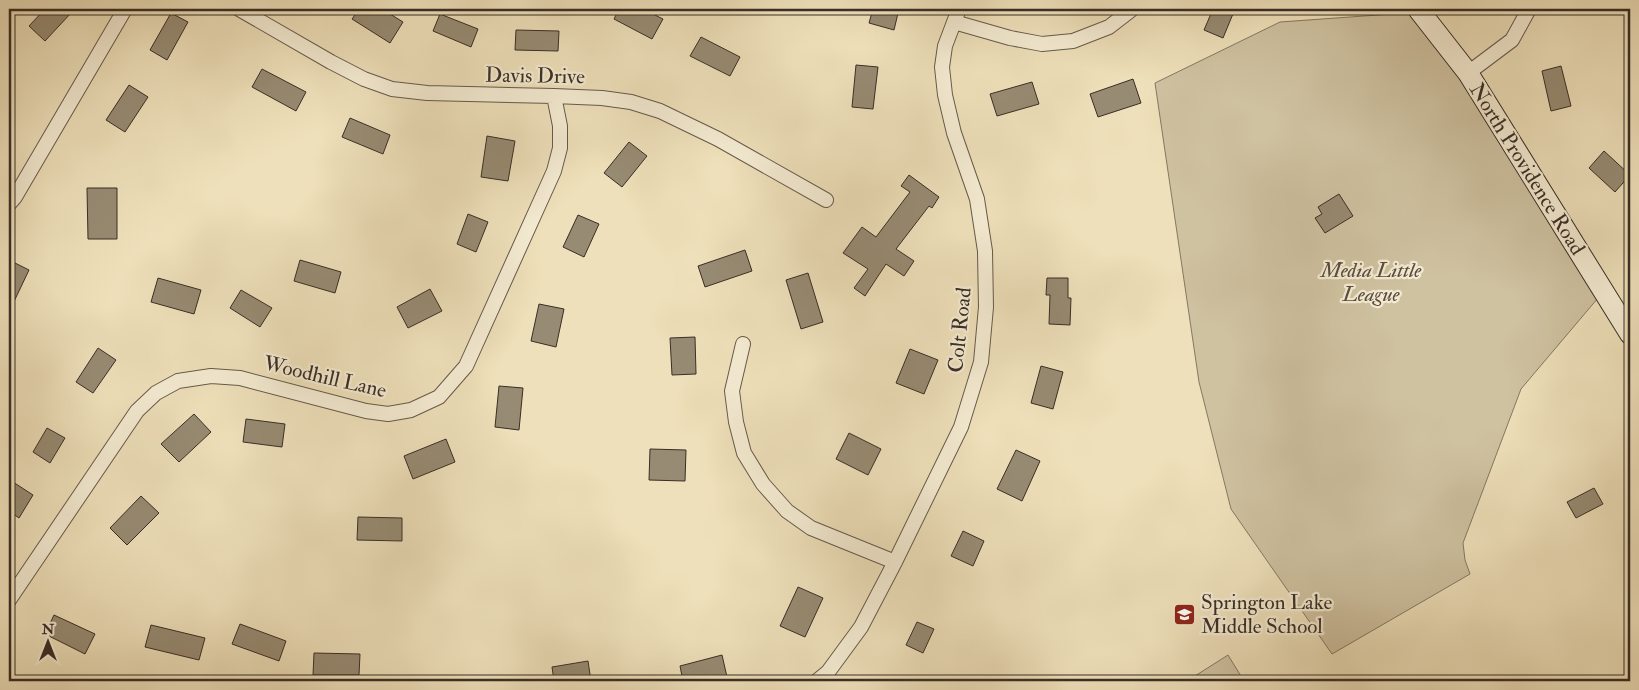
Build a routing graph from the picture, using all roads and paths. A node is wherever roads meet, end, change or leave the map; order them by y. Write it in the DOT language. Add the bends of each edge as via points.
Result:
graph roads {
  1 [pos="125,9"];
  2 [pos="239,9"];
  3 [pos="1418,9"];
  4 [pos="1529,9"];
  5 [pos="1131,10"];
  6 [pos="956,15"];
  7 [pos="1468,74"];
  8 [pos="554,96"];
  9 [pos="826,200"];
  10 [pos="9,204"];
  11 [pos="1630,334"];
  12 [pos="742,344"];
  13 [pos="895,562"];
  14 [pos="9,600"];
  15 [pos="817,681"];
  1 -- 10 [label="street"];
  2 -- 8 [label="street, Davis Drive" via="364,80 392,89 427,94"];
  3 -- 7 [label="main road, North Providence Road"];
  4 -- 7 [label="street" via="1512,40"];
  5 -- 6 [label="street" via="1109,27 1073,41 1042,44 1010,38"];
  6 -- 13 [label="street, Colt Road" via="945,46 942,67 954,133 977,199 985,251 986,307 981,362 960,427"];
  7 -- 11 [label="main road, North Providence Road"];
  8 -- 9 [label="street, Davis Drive" via="631,102 660,111"];
  8 -- 14 [label="street, Woodhill Lane" via="560,126 560,148 554,171 466,366 439,397 411,410 388,414 240,378 211,376 178,381 137,411"];
  12 -- 13 [label="street" via="732,391 736,422 744,453 763,484 788,512 811,528"];
  13 -- 15 [label="street, Colt Road" via="861,627 828,672"];
}
